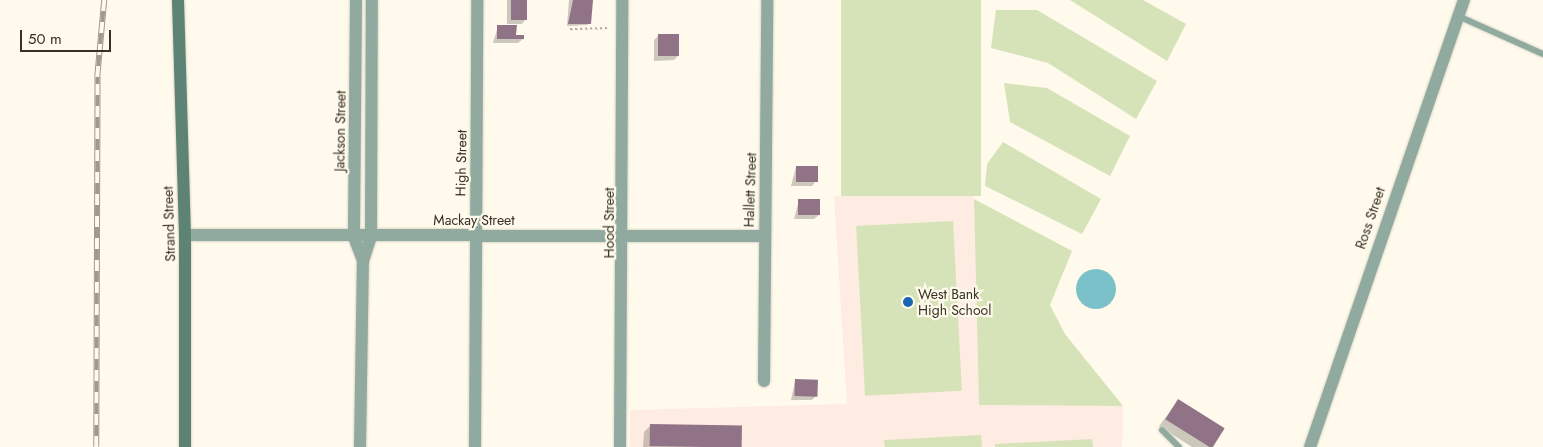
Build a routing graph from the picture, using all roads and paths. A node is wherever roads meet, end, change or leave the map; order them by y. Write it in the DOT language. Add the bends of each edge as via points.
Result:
graph roads {
  1 [pos="178,0"];
  2 [pos="356,0"];
  3 [pos="372,0"];
  4 [pos="477,0"];
  5 [pos="622,0"];
  6 [pos="766,0"];
  7 [pos="1464,0"];
  8 [pos="1458,16"];
  9 [pos="622,27"];
  10 [pos="570,29"];
  11 [pos="1543,54"];
  12 [pos="185,235"];
  13 [pos="475,235"];
  14 [pos="371,236"];
  15 [pos="624,236"];
  16 [pos="764,236"];
  17 [pos="354,237"];
  18 [pos="363,261"];
  19 [pos="764,381"];
  20 [pos="1162,430"];
  21 [pos="184,447"];
  22 [pos="360,447"];
  23 [pos="475,447"];
  24 [pos="620,447"];
  25 [pos="1179,447"];
  26 [pos="1310,447"];
  1 -- 12 [label="street, Strand Street"];
  2 -- 17 [label="street, Jackson Street"];
  3 -- 14 [label="street, Jackson Street"];
  4 -- 13 [label="street, High Street"];
  5 -- 9 [label="street, Hood Street"];
  6 -- 16 [label="street, Hallett Street"];
  7 -- 8 [label="street, Ross Street"];
  8 -- 11 [label="lane"];
  8 -- 26 [label="street, Ross Street"];
  9 -- 10 [label="path"];
  9 -- 15 [label="street, Hood Street"];
  12 -- 17 [label="street, Mackay Street"];
  12 -- 21 [label="street, Strand Street"];
  13 -- 14 [label="street, Mackay Street"];
  13 -- 15 [label="street, Mackay Street"];
  13 -- 23 [label="street, High Street"];
  14 -- 17 [label="street, Mackay Street"];
  14 -- 18 [label="street, Jackson Street"];
  15 -- 16 [label="street, Mackay Street"];
  15 -- 24 [label="street, Hood Street"];
  16 -- 19 [label="street, Hallett Street"];
  17 -- 18 [label="street, Jackson Street"];
  18 -- 22 [label="street, Jackson Street"];
  20 -- 25 [label="lane"];
}
